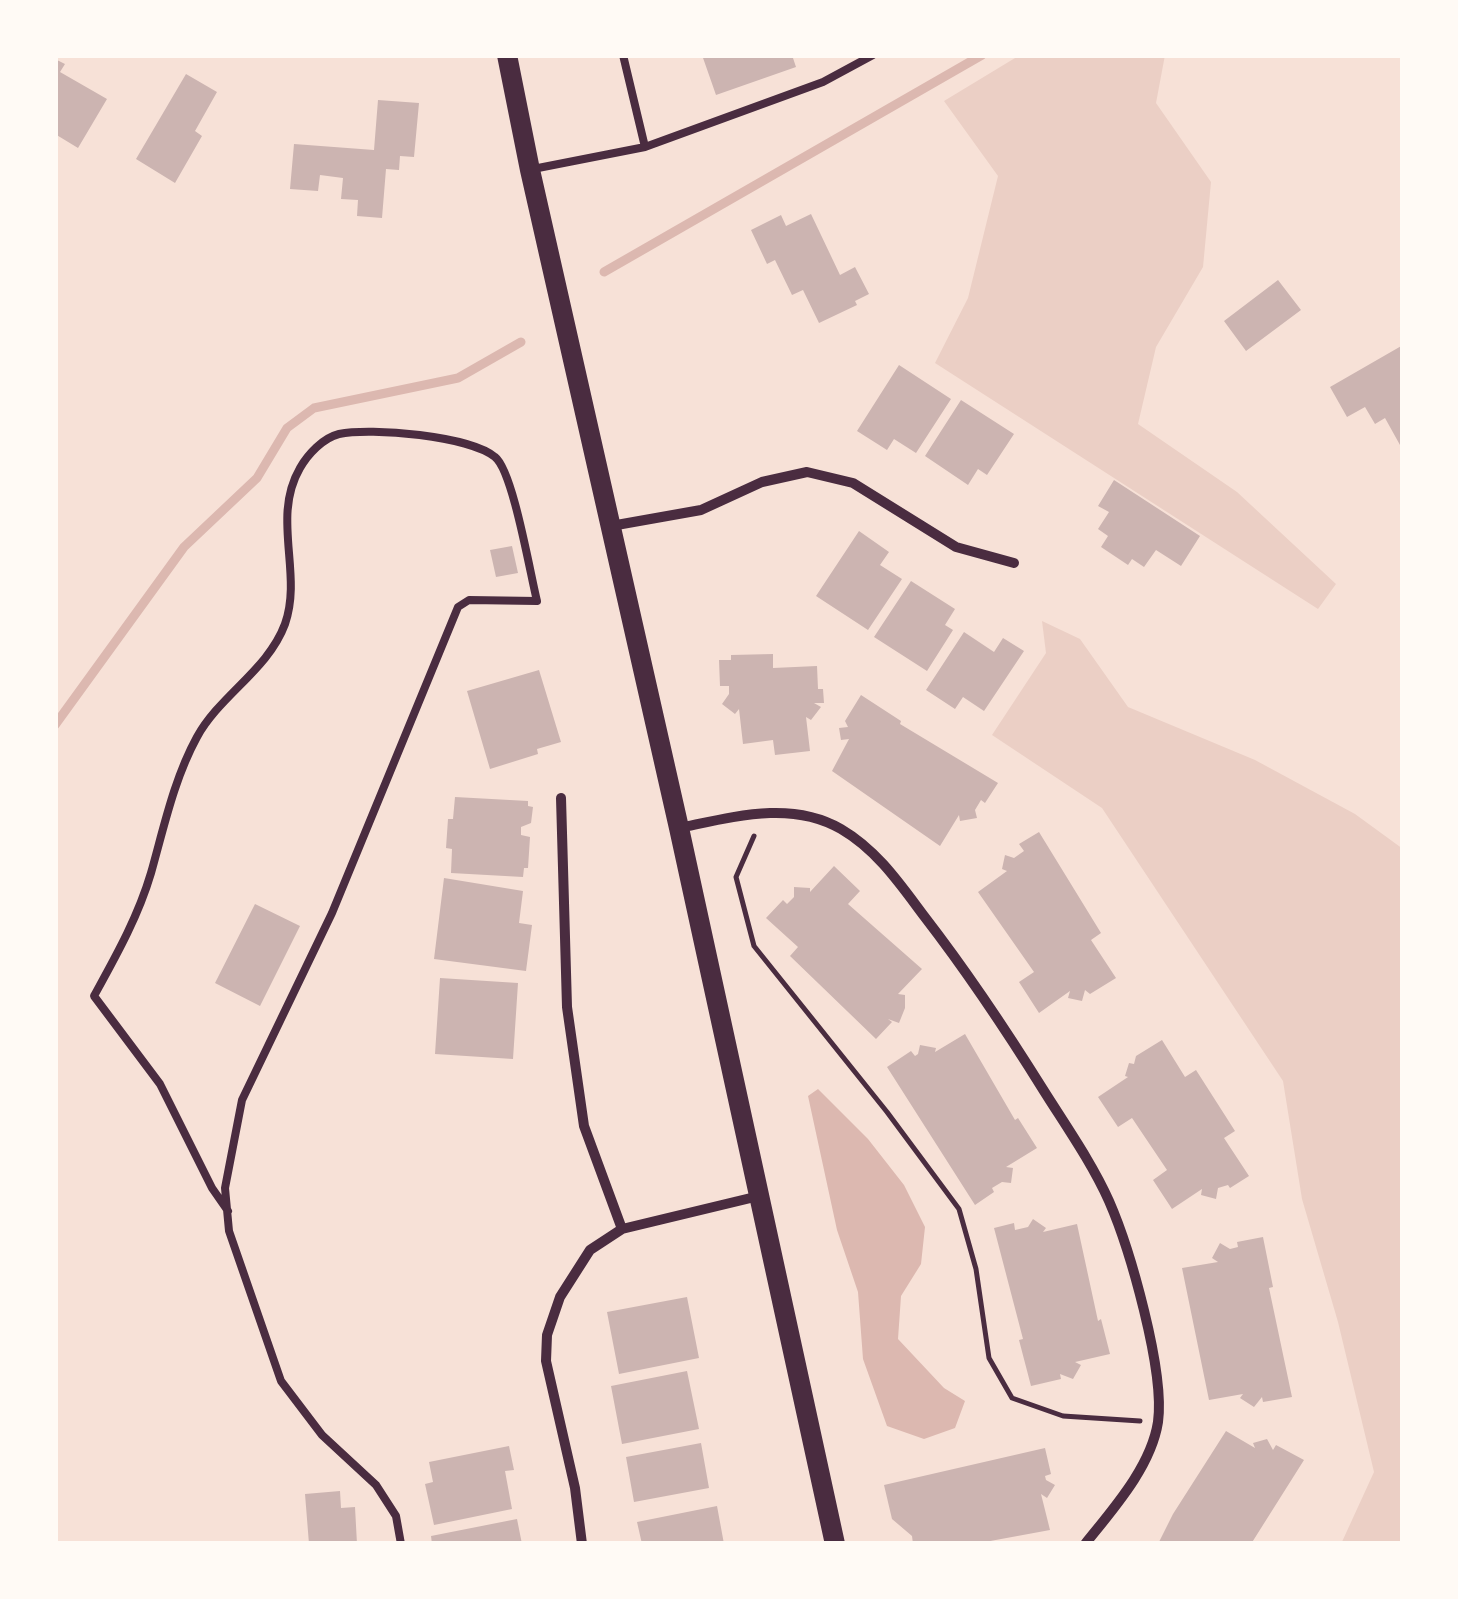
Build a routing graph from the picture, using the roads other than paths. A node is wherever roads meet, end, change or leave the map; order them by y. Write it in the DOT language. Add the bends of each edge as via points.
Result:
graph roads {
  1 [pos="508,55"];
  2 [pos="623,55"];
  3 [pos="873,55"];
  4 [pos="645,147"];
  5 [pos="530,170"];
  6 [pos="611,526"];
  7 [pos="1014,563"];
  8 [pos="560,798"];
  9 [pos="680,828"];
  10 [pos="760,1196"];
  11 [pos="228,1211"];
  12 [pos="622,1229"];
  13 [pos="401,1544"];
  14 [pos="582,1544"];
  15 [pos="836,1544"];
  16 [pos="1085,1544"];
  1 -- 5 [label="main road"];
  2 -- 4 [label="lane"];
  3 -- 4 [label="lane" via="823,82"];
  4 -- 5 [label="lane"];
  5 -- 6 [label="main road"];
  6 -- 7 [label="street" via="702,510 762,482 806,472 854,483 956,547"];
  6 -- 9 [label="main road"];
  8 -- 12 [label="street" via="567,1008 584,1126"];
  9 -- 10 [label="main road"];
  9 -- 16 [label="street" via="768,812 816,818 865,846 990,1004 1109,1202 1145,1314 1158,1423 1145,1458"];
  10 -- 12 [label="street"];
  10 -- 15 [label="main road"];
  11 -- 11 [label="lane" via="225,1188 242,1100 332,913 458,607 469,600 537,601 507,474 495,457 476,448 396,433 336,435 300,468 285,530 285,624 198,735 125,944 94,996 160,1084"];
  11 -- 13 [label="lane" via="229,1231 282,1381 322,1435 376,1485 396,1516"];
  12 -- 14 [label="street" via="590,1250 572,1274 546,1335"];
}
